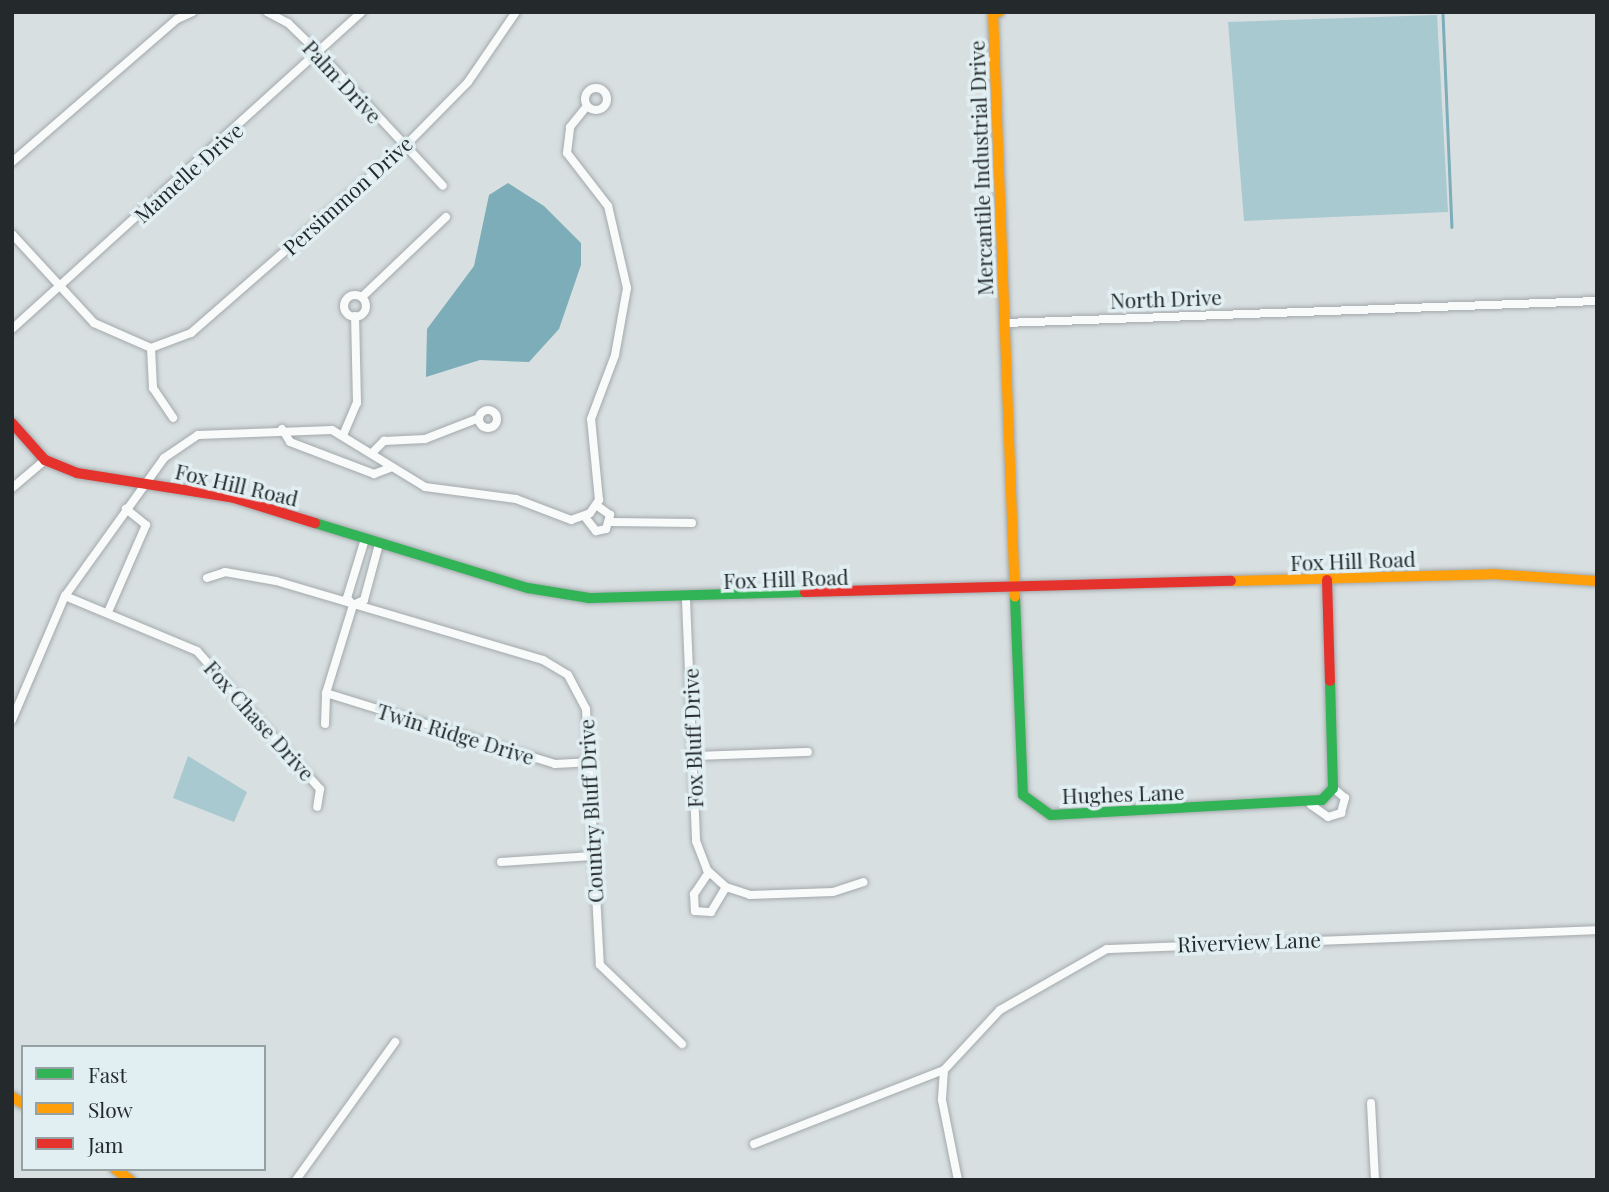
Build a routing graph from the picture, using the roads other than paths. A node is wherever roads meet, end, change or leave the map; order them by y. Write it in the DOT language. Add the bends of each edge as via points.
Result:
graph roads {
  1 [pos="193,12"];
  2 [pos="267,12"];
  3 [pos="362,12"];
  4 [pos="516,12"];
  5 [pos="993,12"];
  6 [pos="999,12"];
  7 [pos="320,54"];
  8 [pos="587,106"];
  9 [pos="404,146"];
  10 [pos="12,162"];
  11 [pos="443,186"];
  12 [pos="446,217"];
  13 [pos="12,234"];
  14 [pos="58,287"];
  15 [pos="362,298"];
  16 [pos="1597,301"];
  17 [pos="355,316"];
  18 [pos="1005,323"];
  19 [pos="12,329"];
  20 [pos="151,348"];
  21 [pos="173,418"];
  22 [pos="479,418"];
  23 [pos="12,423"];
  24 [pos="282,429"];
  25 [pos="344,433"];
  26 [pos="373,452"];
  27 [pos="45,460"];
  28 [pos="392,467"];
  29 [pos="145,484"];
  30 [pos="12,488"];
  31 [pos="596,505"];
  32 [pos="126,509"];
  33 [pos="585,517"];
  34 [pos="611,522"];
  35 [pos="692,523"];
  36 [pos="365,539"];
  37 [pos="379,544"];
  38 [pos="207,578"];
  39 [pos="1327,580"];
  40 [pos="1597,581"];
  41 [pos="1015,590"];
  42 [pos="65,596"];
  43 [pos="686,600"];
  44 [pos="353,605"];
  45 [pos="108,612"];
  46 [pos="326,693"];
  47 [pos="12,720"];
  48 [pos="325,724"];
  49 [pos="808,752"];
  50 [pos="693,756"];
  51 [pos="588,762"];
  52 [pos="1333,788"];
  53 [pos="1311,805"];
  54 [pos="317,807"];
  55 [pos="592,856"];
  56 [pos="501,862"];
  57 [pos="709,872"];
  58 [pos="863,882"];
  59 [pos="726,887"];
  60 [pos="1597,930"];
  61 [pos="394,1042"];
  62 [pos="682,1044"];
  63 [pos="944,1070"];
  64 [pos="1371,1103"];
  65 [pos="754,1144"];
  66 [pos="296,1180"];
  67 [pos="958,1180"];
  68 [pos="1375,1180"];
  1 -- 10 [label="street" via="177,19"];
  2 -- 7 [label="street, Palm Drive" via="288,23"];
  3 -- 7 [label="street, Mamelle Drive"];
  4 -- 9 [label="street, Persimmon Drive" via="468,82"];
  5 -- 6 [label="street"];
  5 -- 18 [label="street, Mercantile Industrial Drive"];
  7 -- 9 [label="street, Palm Drive"];
  7 -- 14 [label="street, Mamelle Drive"];
  8 -- 31 [label="street" via="570,127 567,153 608,206 627,288 615,355 591,419"];
  9 -- 11 [label="street, Palm Drive"];
  9 -- 20 [label="street, Persimmon Drive" via="191,333"];
  12 -- 15 [label="street"];
  13 -- 14 [label="street"];
  14 -- 19 [label="street, Mamelle Drive"];
  14 -- 20 [label="street" via="94,323"];
  15 -- 17 [label="street" via="364,311"];
  15 -- 17 [label="street" via="345,302"];
  16 -- 18 [label="street, North Drive"];
  17 -- 25 [label="street" via="357,403"];
  18 -- 41 [label="street"];
  20 -- 21 [label="street" via="153,388"];
  22 -- 26 [label="street" via="425,439 384,441"];
  23 -- 27 [label="street, Fox Hill Road"];
  24 -- 25 [label="street"];
  24 -- 28 [label="street" via="290,442 379,475"];
  24 -- 29 [label="street" via="198,435 174,448"];
  25 -- 26 [label="street"];
  26 -- 28 [label="street"];
  27 -- 29 [label="street, Fox Hill Road" via="99,480"];
  27 -- 30 [label="street"];
  28 -- 33 [label="street" via="425,487 516,499 571,520"];
  29 -- 32 [label="street"];
  29 -- 36 [label="street, Fox Hill Road" via="234,499"];
  31 -- 33 [label="street"];
  31 -- 34 [label="street"];
  32 -- 42 [label="street"];
  32 -- 45 [label="street" via="146,525"];
  33 -- 34 [label="street" via="596,531"];
  34 -- 35 [label="street"];
  36 -- 37 [label="street, Fox Hill Road"];
  36 -- 44 [label="street" via="347,598"];
  37 -- 43 [label="street, Fox Hill Road" via="528,588 589,598"];
  37 -- 44 [label="street" via="364,600"];
  38 -- 44 [label="street, Country Bluff Drive" via="250,574"];
  39 -- 40 [label="street, Fox Hill Road" via="1492,574"];
  39 -- 41 [label="street, Fox Hill Road"];
  39 -- 52 [label="street, Hughes Lane"];
  41 -- 43 [label="street, Fox Hill Road"];
  41 -- 53 [label="street, Hughes Lane" via="1023,794 1034,807 1051,815"];
  42 -- 45 [label="street, Fox Chase Drive"];
  42 -- 47 [label="street"];
  43 -- 50 [label="street, Fox Bluff Drive"];
  44 -- 46 [label="street"];
  44 -- 51 [label="street, Country Bluff Drive" via="556,665 580,692"];
  45 -- 54 [label="street, Fox Chase Drive" via="197,651 320,789"];
  46 -- 48 [label="street"];
  46 -- 51 [label="street, Twin Ridge Drive" via="555,764"];
  49 -- 50 [label="street"];
  50 -- 57 [label="street, Fox Bluff Drive" via="696,841"];
  51 -- 55 [label="street, Country Bluff Drive"];
  52 -- 53 [label="street"];
  52 -- 53 [label="street, Hughes Lane" via="1345,798 1341,813 1328,817"];
  55 -- 56 [label="street"];
  55 -- 62 [label="street, Country Bluff Drive" via="600,965"];
  57 -- 59 [label="street, Fox Bluff Drive"];
  57 -- 59 [label="street" via="694,894 695,911 711,912"];
  58 -- 59 [label="street, Fox Bluff Drive" via="833,892 782,895 750,895"];
  60 -- 63 [label="street, Riverview Lane" via="1108,950 1000,1010"];
  61 -- 66 [label="street"];
  63 -- 65 [label="street, Riverview Lane"];
  63 -- 67 [label="street" via="942,1100"];
  64 -- 68 [label="street"];
}
